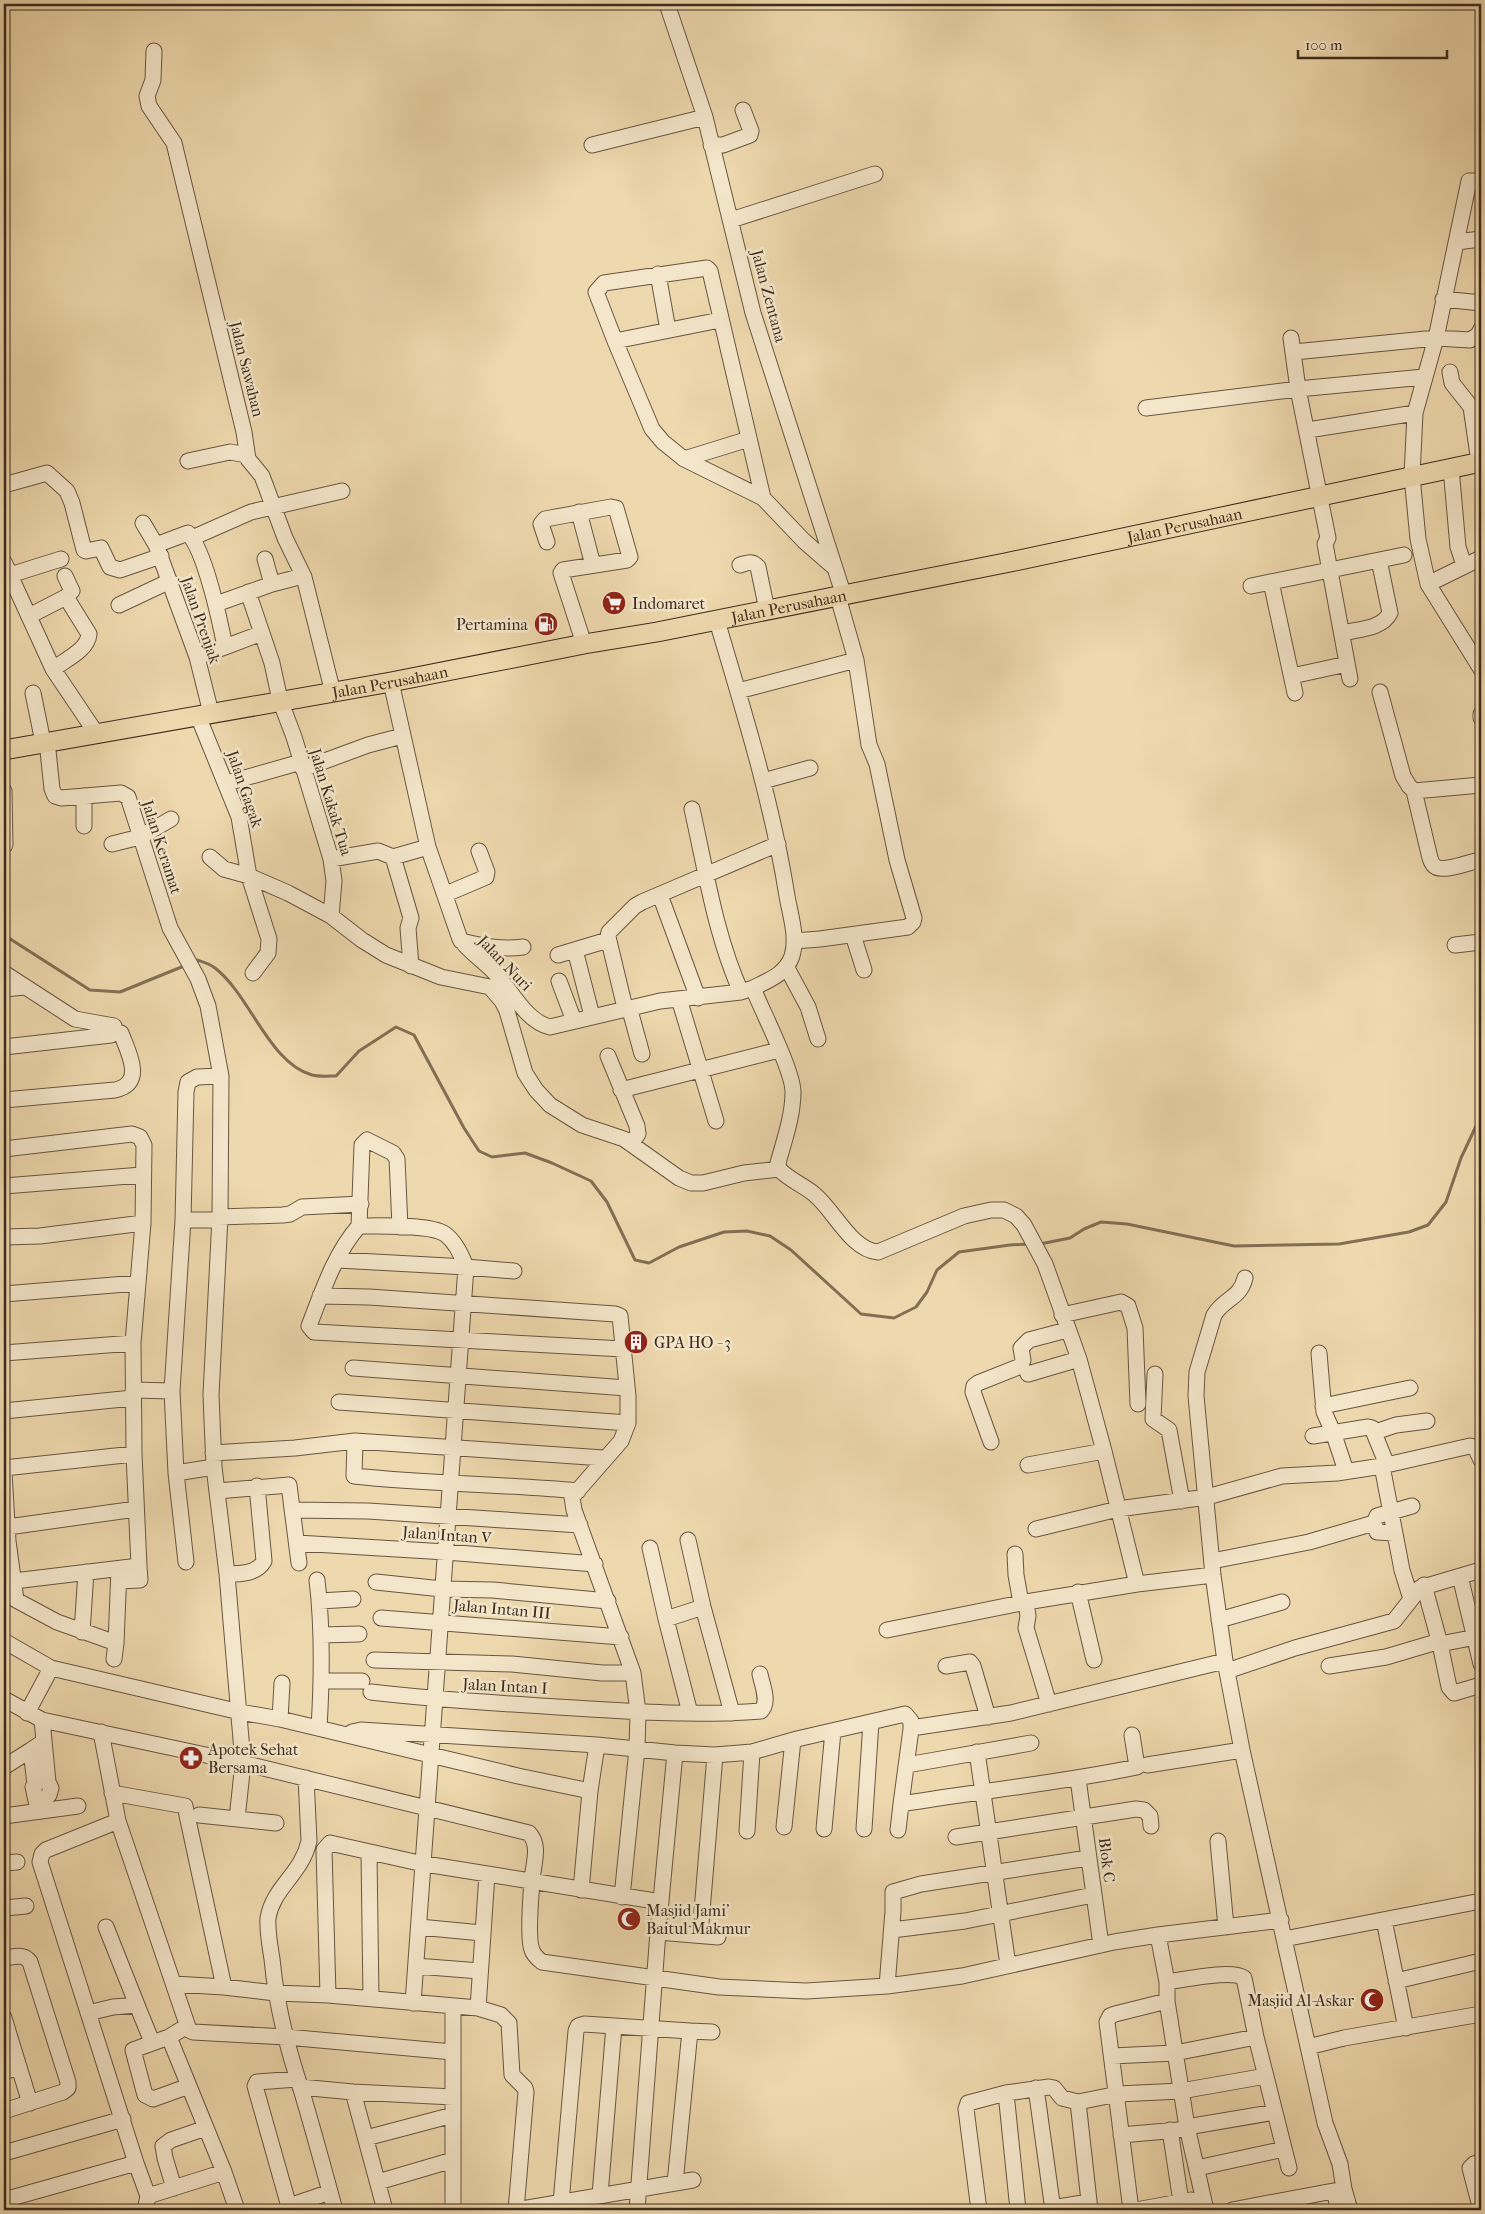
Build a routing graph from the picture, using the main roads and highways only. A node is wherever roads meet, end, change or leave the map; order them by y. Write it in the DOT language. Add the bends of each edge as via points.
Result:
graph roads {
  1 [pos="1480,462"];
  2 [pos="4,750"];
  1 -- 2 [label="main road, Jalan Perusahaan" via="717,621"];
}
